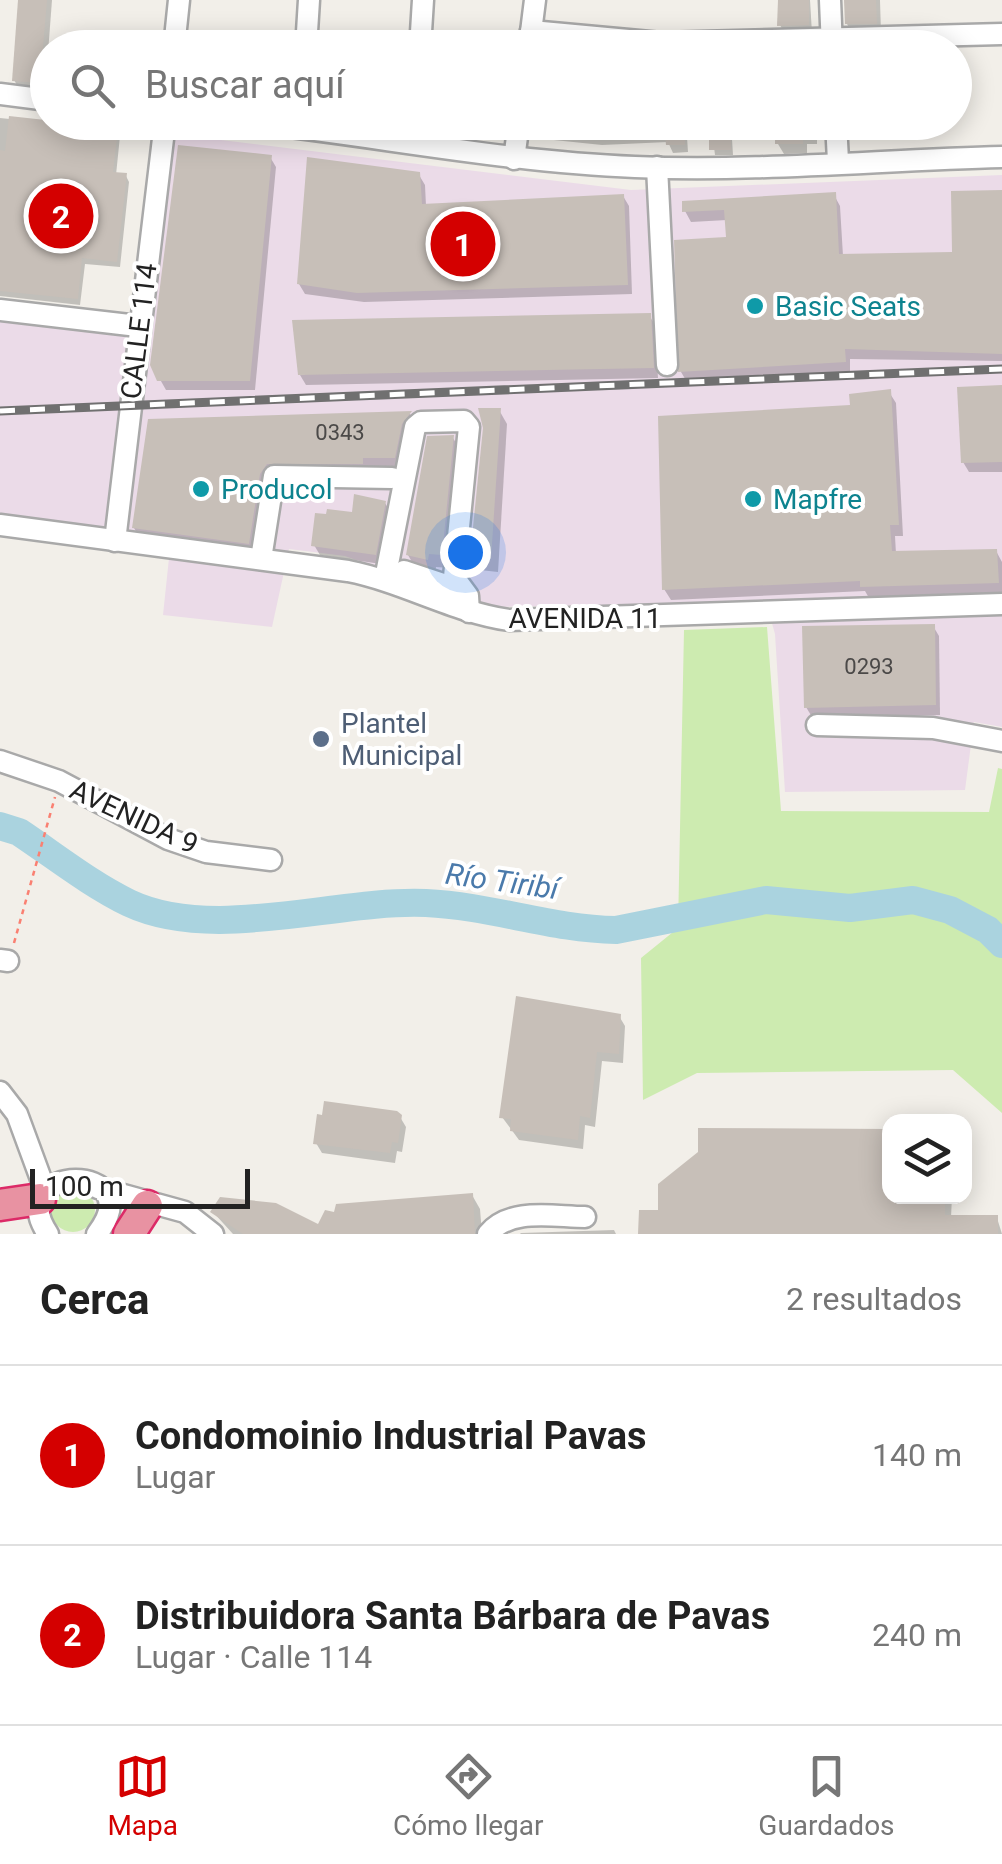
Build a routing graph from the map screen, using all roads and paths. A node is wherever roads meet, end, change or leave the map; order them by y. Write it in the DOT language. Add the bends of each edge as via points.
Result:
graph roads {
  1 [pos="179,0"];
  2 [pos="309,0"];
  3 [pos="424,0"];
  4 [pos="535,0"];
  5 [pos="830,0"];
  6 [pos="176,30"];
  7 [pos="307,30"];
  8 [pos="422,30"];
  9 [pos="531,30"];
  10 [pos="831,30"];
  11 [pos="1002,34"];
  12 [pos="972,35"];
  13 [pos="0,94"];
  14 [pos="30,98"];
  15 [pos="163,140"];
  16 [pos="443,140"];
  17 [pos="517,140"];
  18 [pos="837,140"];
  19 [pos="1002,156"];
  20 [pos="514,159"];
  21 [pos="838,162"];
  22 [pos="658,167"];
  23 [pos="0,310"];
  24 [pos="138,326"];
  25 [pos="667,365"];
  26 [pos="392,478"];
  27 [pos="0,525"];
  28 [pos="115,541"];
  29 [pos="261,560"];
  30 [pos="386,572"];
  31 [pos="461,590"];
  32 [pos="1002,604"];
  33 [pos="469,612"];
  34 [pos="817,725"];
  35 [pos="1002,741"];
  36 [pos="0,761"];
  37 [pos="56,793"];
  38 [pos="271,860"];
  39 [pos="16,936"];
  40 [pos="0,1092"];
  41 [pos="98,1188"];
  42 [pos="154,1205"];
  43 [pos="0,1206"];
  44 [pos="44,1217"];
  45 [pos="585,1217"];
  46 [pos="110,1230"];
  47 [pos="213,1234"];
  48 [pos="488,1234"];
  1 -- 6 [label="street"];
  2 -- 7 [label="street"];
  3 -- 8 [label="street"];
  4 -- 9 [label="street"];
  5 -- 10 [label="street"];
  11 -- 12 [label="street"];
  13 -- 14 [label="street"];
  15 -- 24 [label="street, CALLE 114"];
  16 -- 20 [label="street"];
  17 -- 20 [label="street"];
  18 -- 21 [label="street"];
  19 -- 21 [label="street"];
  20 -- 22 [label="street"];
  21 -- 22 [label="street"];
  22 -- 25 [label="street"];
  23 -- 24 [label="street"];
  24 -- 28 [label="street, CALLE 114"];
  26 -- 29 [label="street" via="274,476"];
  27 -- 28 [label="street, AVENIDA 11"];
  28 -- 29 [label="street, AVENIDA 11"];
  29 -- 30 [label="street, AVENIDA 11"];
  30 -- 31 [label="street"];
  30 -- 31 [label="street" via="415,427 464,421 469,427 454,577"];
  30 -- 33 [label="street, AVENIDA 11"];
  31 -- 33 [label="street"];
  32 -- 33 [label="street, AVENIDA 11" via="604,620 508,620"];
  34 -- 35 [label="street" via="932,728"];
  36 -- 38 [label="street, AVENIDA 9" via="59,781 168,839 206,852"];
  37 -- 39 [label="path"];
  40 -- 44 [label="street" via="17,1114"];
  41 -- 42 [label="street"];
  41 -- 44 [label="street" via="67,1177"];
  41 -- 46 [label="street"];
  42 -- 46 [label="highway"];
  42 -- 47 [label="street" via="185,1212"];
  43 -- 44 [label="highway"];
  45 -- 48 [label="street" via="520,1216"];
}
